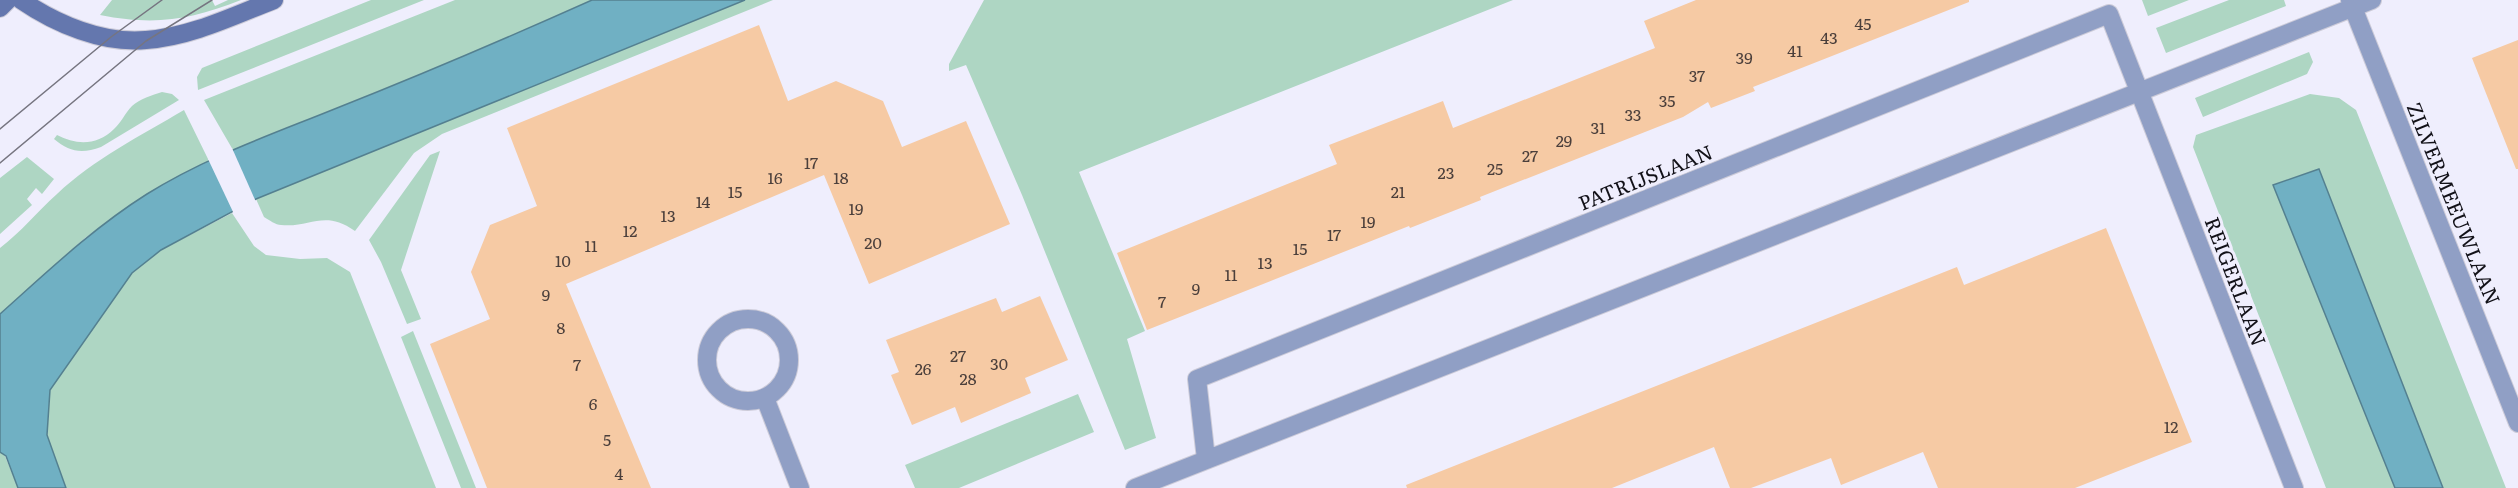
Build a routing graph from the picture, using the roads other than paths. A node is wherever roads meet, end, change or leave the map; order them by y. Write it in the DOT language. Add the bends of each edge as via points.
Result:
graph roads {
  1 [pos="8,0"];
  2 [pos="21,0"];
  3 [pos="274,0"];
  4 [pos="2372,0"];
  5 [pos="2352,4"];
  6 [pos="0,8"];
  7 [pos="2138,91"];
  8 [pos="765,398"];
  9 [pos="2518,423"];
  10 [pos="1206,459"];
  11 [pos="800,488"];
  12 [pos="1135,488"];
  13 [pos="2294,488"];
  1 -- 6 [label="main road"];
  2 -- 3 [label="main road" via="75,28 119,40 146,40 207,27"];
  4 -- 5 [label="street"];
  5 -- 7 [label="street"];
  5 -- 9 [label="street, ZILVERMEEUWLAAN"];
  7 -- 10 [label="street"];
  7 -- 10 [label="street, PATRIJSLAAN" via="2109,14 1197,379"];
  7 -- 13 [label="street, REIGERLAAN"];
  8 -- 8 [label="street" via="776,391 789,367 784,341 777,330 752,319 726,325 716,334 706,359 715,385 738,400"];
  8 -- 11 [label="street"];
  10 -- 12 [label="street"];
}
